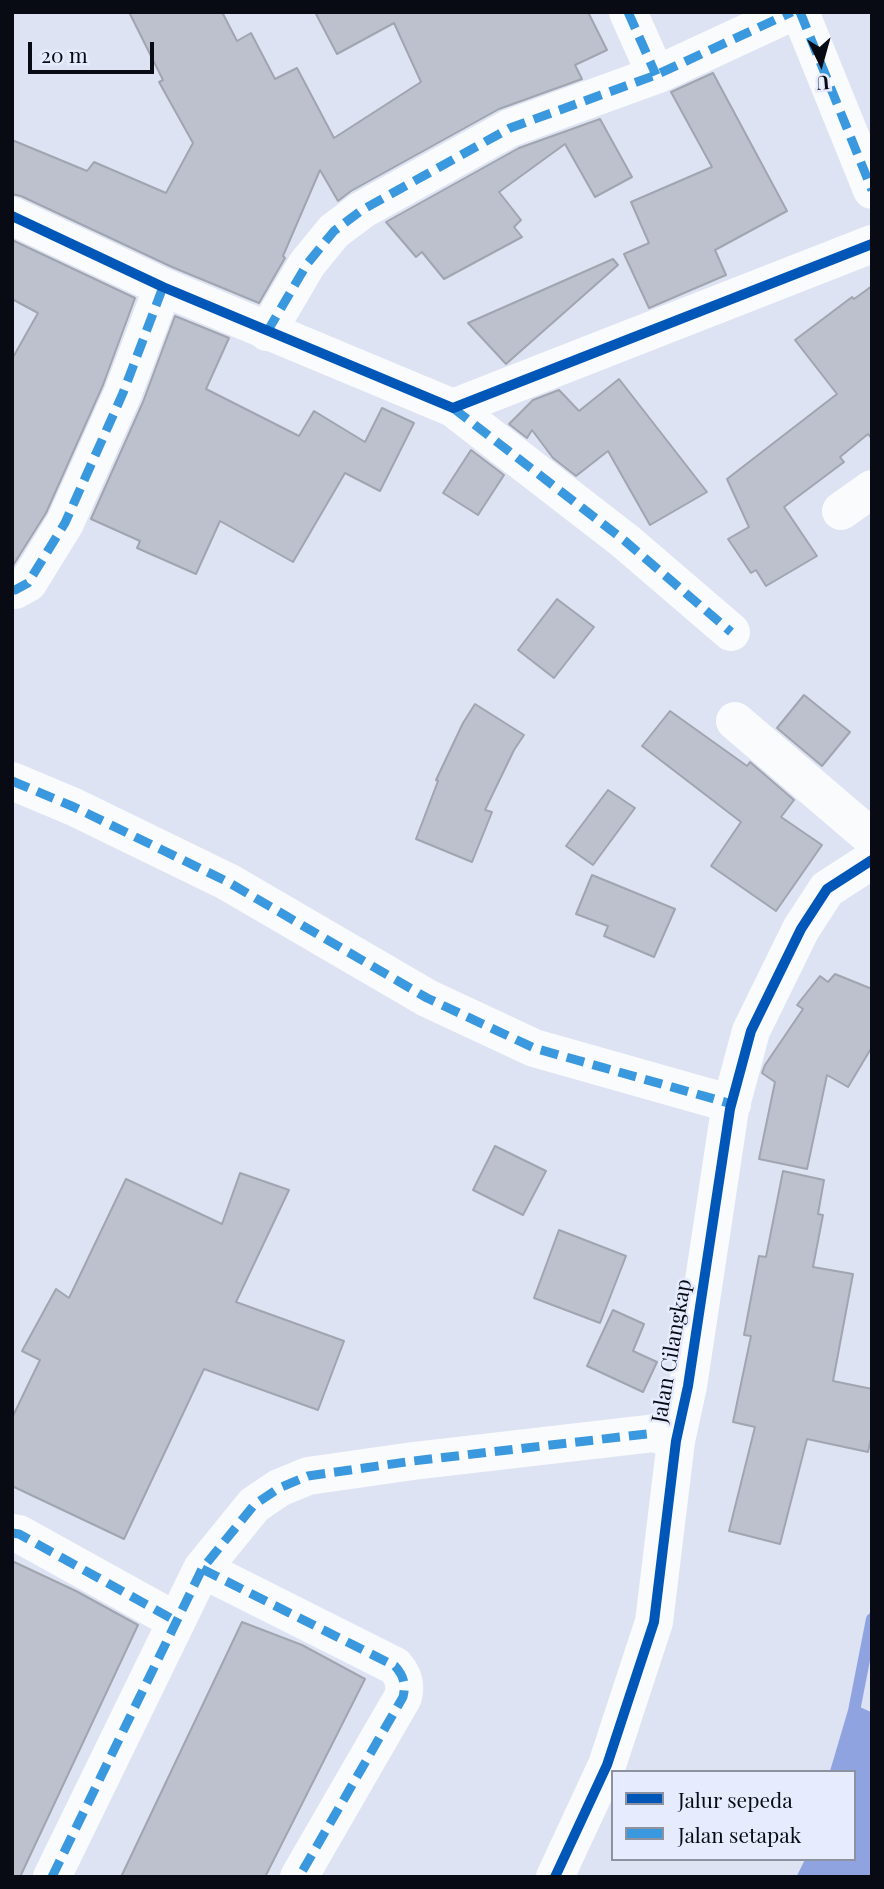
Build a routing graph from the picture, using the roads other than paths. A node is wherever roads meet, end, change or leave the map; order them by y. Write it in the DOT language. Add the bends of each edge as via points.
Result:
graph roads {
  1 [pos="628,12"];
  2 [pos="792,12"];
  3 [pos="800,12"];
  4 [pos="656,75"];
  5 [pos="872,190"];
  6 [pos="12,216"];
  7 [pos="872,244"];
  8 [pos="163,287"];
  9 [pos="267,332"];
  10 [pos="453,408"];
  11 [pos="872,489"];
  12 [pos="841,511"];
  13 [pos="12,590"];
  14 [pos="731,632"];
  15 [pos="735,721"];
  16 [pos="12,781"];
  17 [pos="872,838"];
  18 [pos="872,860"];
  19 [pos="733,1104"];
  20 [pos="676,1441"];
  21 [pos="12,1533"];
  22 [pos="202,1569"];
  23 [pos="176,1621"];
  24 [pos="52,1877"];
  25 [pos="299,1877"];
  26 [pos="555,1877"];
  1 -- 4 [label="street"];
  2 -- 4 [label="street"];
  3 -- 5 [label="street"];
  4 -- 9 [label="street" via="510,128 362,210 334,231 307,264"];
  6 -- 8 [label="street"];
  7 -- 10 [label="street"];
  8 -- 9 [label="street"];
  8 -- 13 [label="street" via="123,393 65,523 28,583"];
  9 -- 10 [label="street"];
  10 -- 14 [label="street" via="625,541"];
  11 -- 12 [label="street"];
  15 -- 17 [label="street"];
  16 -- 19 [label="street" via="228,882 427,998 534,1048"];
  18 -- 19 [label="street, Jalan Cilangkap" via="827,889 801,929 751,1031"];
  19 -- 20 [label="street, Jalan Cilangkap"];
  20 -- 22 [label="street" via="655,1433 308,1476 254,1505"];
  20 -- 26 [label="street, Jalan Cilangkap" via="654,1622 607,1765"];
  21 -- 23 [label="street"];
  22 -- 23 [label="street"];
  22 -- 25 [label="street" via="396,1666 404,1679 403,1697"];
  23 -- 24 [label="street"];
}
